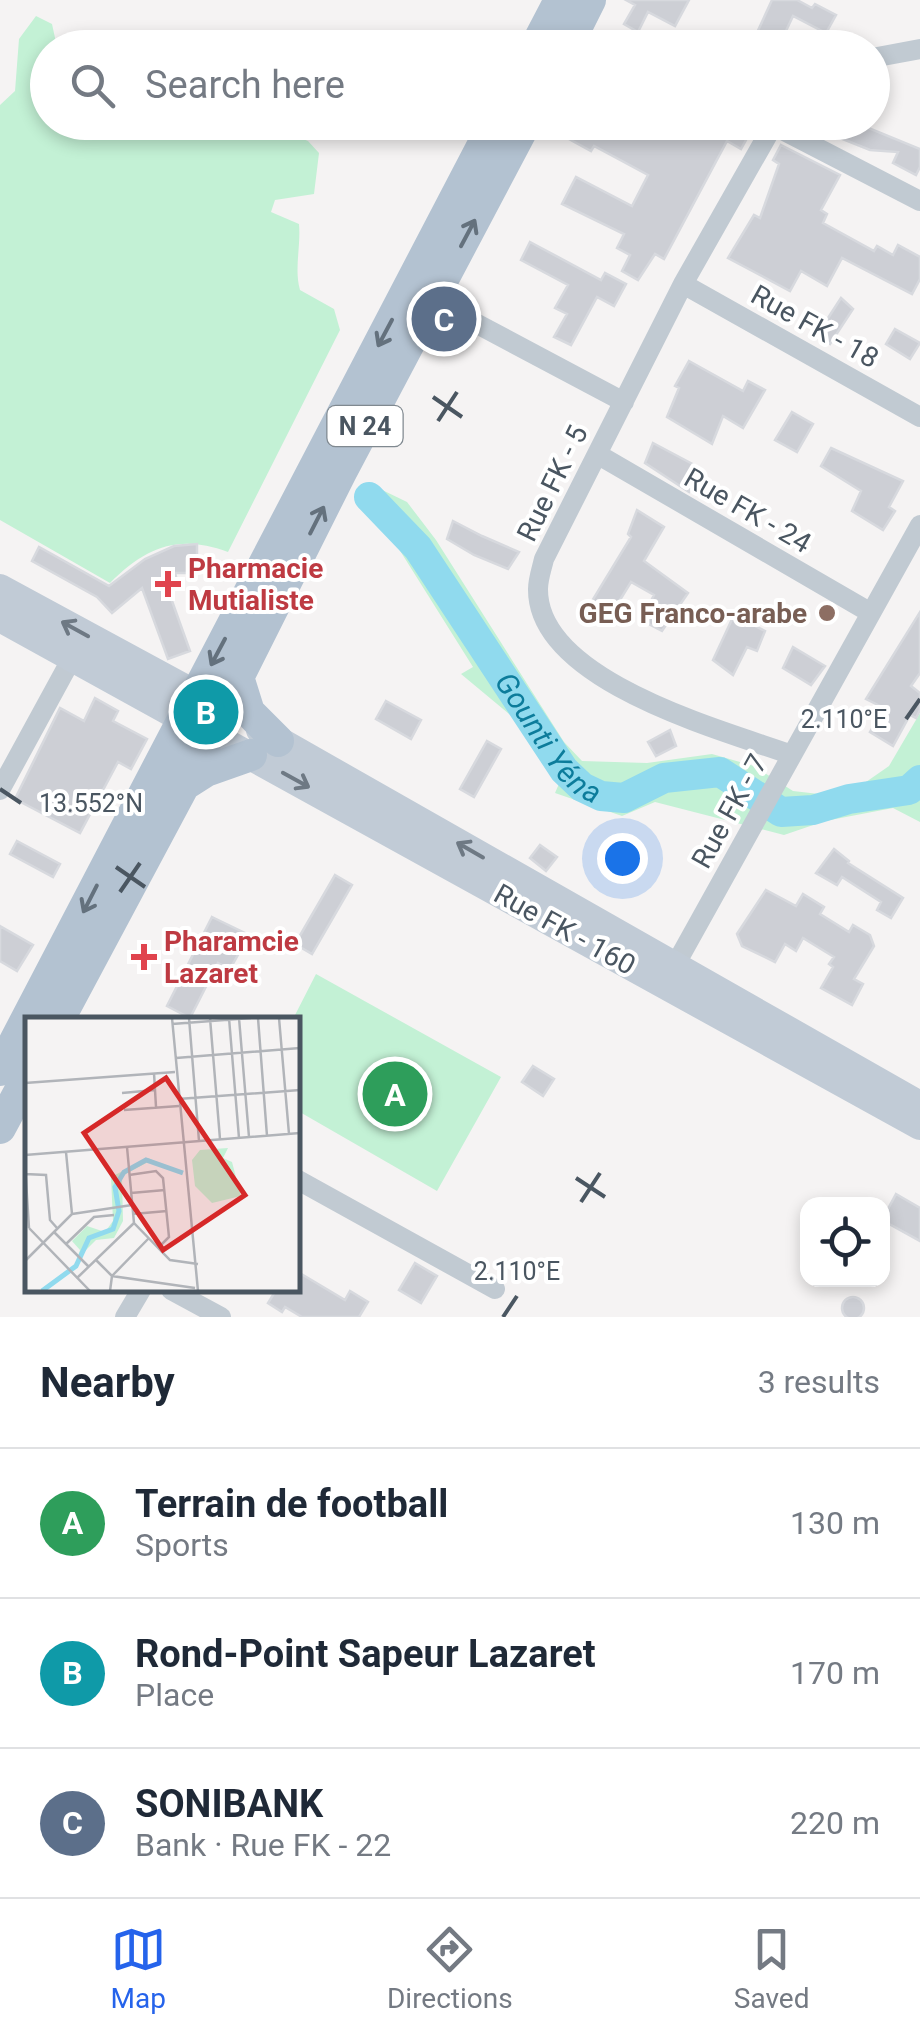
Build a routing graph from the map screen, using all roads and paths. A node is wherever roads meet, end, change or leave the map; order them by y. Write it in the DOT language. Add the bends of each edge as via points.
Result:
graph roads {
  1 [pos="560,0"];
  2 [pos="590,0"];
  3 [pos="544,30"];
  4 [pos="575,30"];
  5 [pos="920,50"];
  6 [pos="890,55"];
  7 [pos="493,140"];
  8 [pos="510,140"];
  9 [pos="765,140"];
  10 [pos="805,140"];
  11 [pos="488,165"];
  12 [pos="920,200"];
  13 [pos="684,284"];
  14 [pos="432,300"];
  15 [pos="624,402"];
  16 [pos="920,417"];
  17 [pos="597,454"];
  18 [pos="920,525"];
  19 [pos="0,588"];
  20 [pos="871,613"];
  21 [pos="0,618"];
  22 [pos="72,658"];
  23 [pos="238,677"];
  24 [pos="203,714"];
  25 [pos="264,748"];
  26 [pos="792,755"];
  27 [pos="184,785"];
  28 [pos="0,790"];
  29 [pos="669,976"];
  30 [pos="45,1017"];
  31 [pos="61,1017"];
  32 [pos="25,1055"];
  33 [pos="12,1080"];
  34 [pos="913,1112"];
  35 [pos="0,1128"];
  36 [pos="300,1181"];
  37 [pos="495,1289"];
  38 [pos="140,1292"];
  39 [pos="175,1292"];
  40 [pos="125,1317"];
  41 [pos="220,1317"];
  1 -- 3 [label="main road"];
  2 -- 4 [label="main road"];
  5 -- 6 [label="street"];
  7 -- 11 [label="main road, N 24"];
  8 -- 11 [label="main road, N 24"];
  9 -- 13 [label="street, Rue FK - 5"];
  10 -- 12 [label="street"];
  14 -- 11 [label="main road, N 24, one-way"];
  11 -- 24 [label="main road, N 24, one-way"];
  13 -- 15 [label="street, Rue FK - 5"];
  13 -- 16 [label="street, Rue FK - 18"];
  14 -- 15 [label="street"];
  23 -- 14 [label="main road, N 24, one-way"];
  15 -- 17 [label="street, Rue FK - 5"];
  17 -- 20 [label="street, Rue FK - 24"];
  17 -- 26 [label="street, Rue FK - 5" via="544,558 538,590 562,650 602,678 680,715"];
  18 -- 20 [label="street, Rue FK - 7"];
  24 -- 19 [label="main road, one-way"];
  20 -- 26 [label="street, Rue FK - 7"];
  21 -- 22 [label="main road"];
  22 -- 24 [label="main road"];
  22 -- 28 [label="street"];
  23 -- 24 [label="main road, N 24"];
  23 -- 25 [label="main road"];
  24 -- 25 [label="main road, Rue FK - 160"];
  24 -- 27 [label="main road, N 24"];
  24 -- 30 [label="main road, N 24, one-way"];
  25 -- 27 [label="main road"];
  25 -- 29 [label="main road, Rue FK - 160"];
  26 -- 29 [label="street, Rue FK - 7"];
  27 -- 31 [label="main road, N 24"];
  29 -- 34 [label="main road, Rue FK - 160"];
  32 -- 33 [label="main road, N 24, one-way"];
  33 -- 35 [label="main road, N 24"];
  36 -- 37 [label="street"];
  38 -- 40 [label="street"];
  39 -- 41 [label="street"];
}
